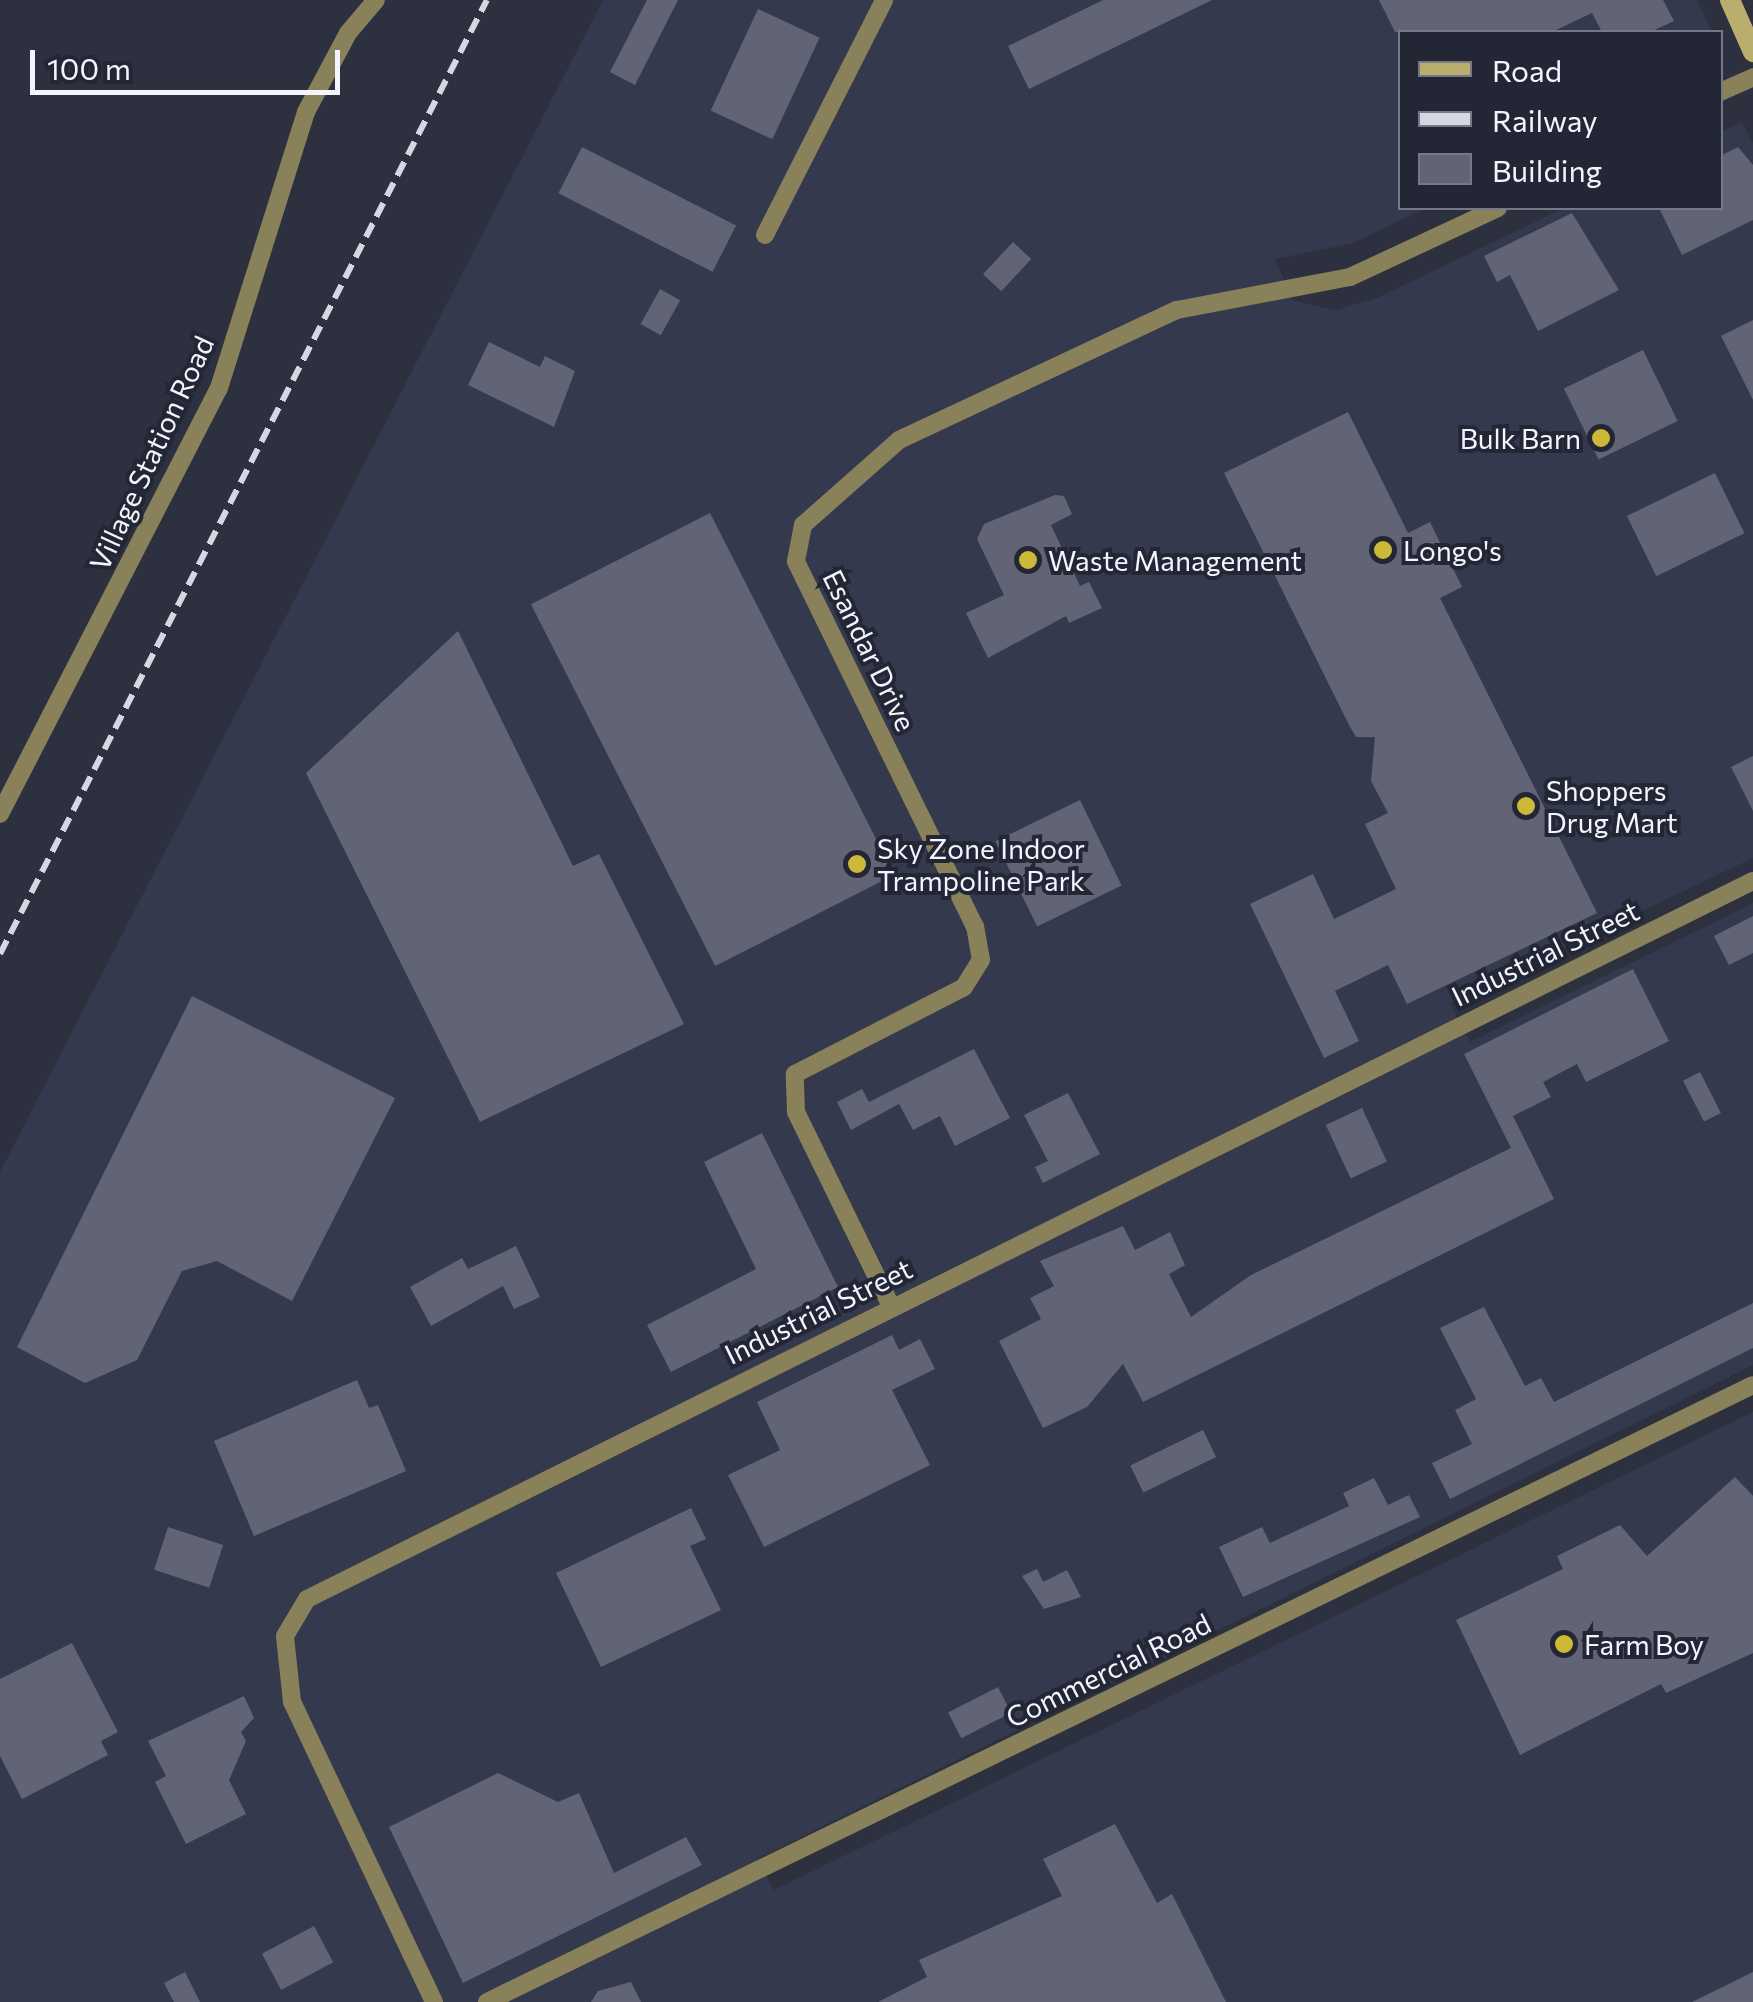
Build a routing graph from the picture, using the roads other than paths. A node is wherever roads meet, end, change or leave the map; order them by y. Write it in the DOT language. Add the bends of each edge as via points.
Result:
graph roads {
  1 [pos="376,0"];
  2 [pos="884,0"];
  3 [pos="1730,0"];
  4 [pos="1753,52"];
  5 [pos="1753,77"];
  6 [pos="1723,91"];
  7 [pos="1494,210"];
  8 [pos="764,236"];
  9 [pos="0,814"];
  10 [pos="1753,881"];
  11 [pos="892,1306"];
  12 [pos="1753,1385"];
  13 [pos="434,2002"];
  14 [pos="487,2002"];
  1 -- 9 [label="street, Village Station Road" via="348,34 306,112 218,388"];
  2 -- 8 [label="street"];
  3 -- 4 [label="main road"];
  5 -- 6 [label="street"];
  7 -- 11 [label="street, Esandar Drive" via="1350,278 1176,310 899,440 803,525 796,561 976,927 981,960 964,987 796,1074 796,1112"];
  10 -- 11 [label="street, Industrial Street"];
  11 -- 13 [label="street, Industrial Street" via="319,1589 300,1608 284,1636 292,1702"];
  12 -- 14 [label="street, Commercial Road"];
}
